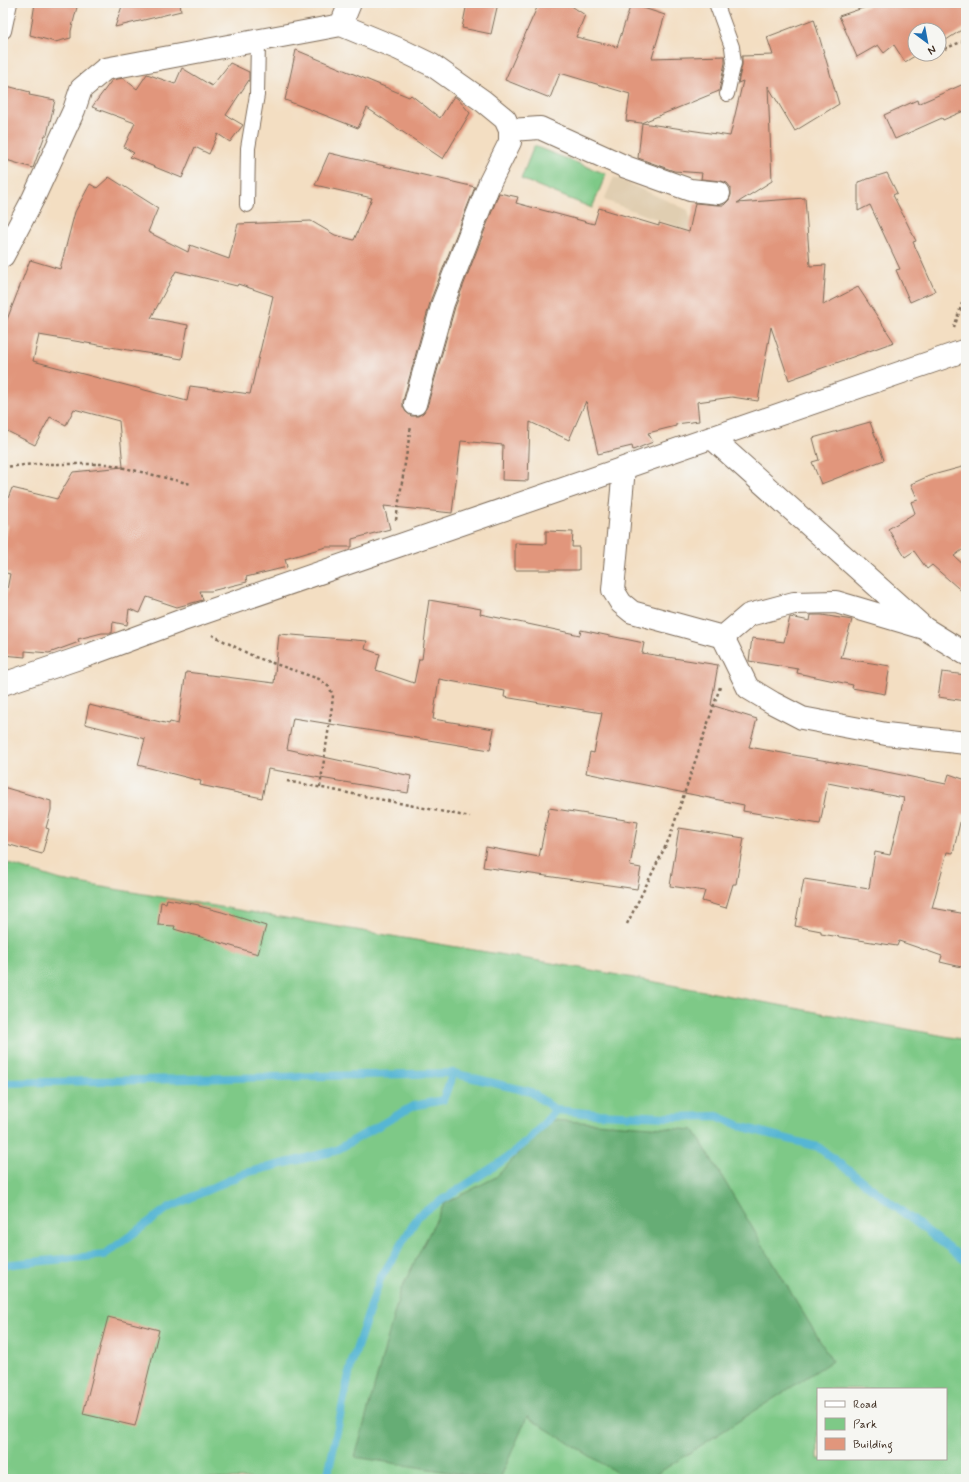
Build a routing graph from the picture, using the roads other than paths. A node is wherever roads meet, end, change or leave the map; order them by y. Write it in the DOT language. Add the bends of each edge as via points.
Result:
graph roads {
  1 [pos="10,3"];
  2 [pos="350,3"];
  3 [pos="716,3"];
  4 [pos="341,25"];
  5 [pos="4,31"];
  6 [pos="258,42"];
  7 [pos="727,94"];
  8 [pos="510,130"];
  9 [pos="719,193"];
  10 [pos="247,205"];
  11 [pos="3,256"];
  12 [pos="966,350"];
  13 [pos="415,404"];
  14 [pos="712,438"];
  15 [pos="624,468"];
  16 [pos="924,628"];
  17 [pos="727,645"];
  18 [pos="963,649"];
  19 [pos="3,684"];
  20 [pos="966,743"];
  1 -- 5 [label="lane"];
  2 -- 4 [label="street"];
  3 -- 7 [label="lane" via="732,47 734,63"];
  4 -- 6 [label="street"];
  4 -- 8 [label="street" via="432,65 489,106 504,119"];
  6 -- 10 [label="lane" via="257,95 248,148"];
  6 -- 11 [label="street" via="105,69 91,79 81,88 74,110 33,199"];
  8 -- 9 [label="street" via="540,128 626,167 690,190"];
  8 -- 13 [label="street" via="510,142 490,182 443,303"];
  12 -- 14 [label="street"];
  14 -- 15 [label="street"];
  14 -- 16 [label="street"];
  15 -- 17 [label="street" via="613,590 621,603 632,612"];
  15 -- 19 [label="street"];
  16 -- 17 [label="street" via="836,602 794,603 749,615"];
  16 -- 18 [label="street"];
  17 -- 20 [label="street" via="748,688 802,718 886,734"];
}
